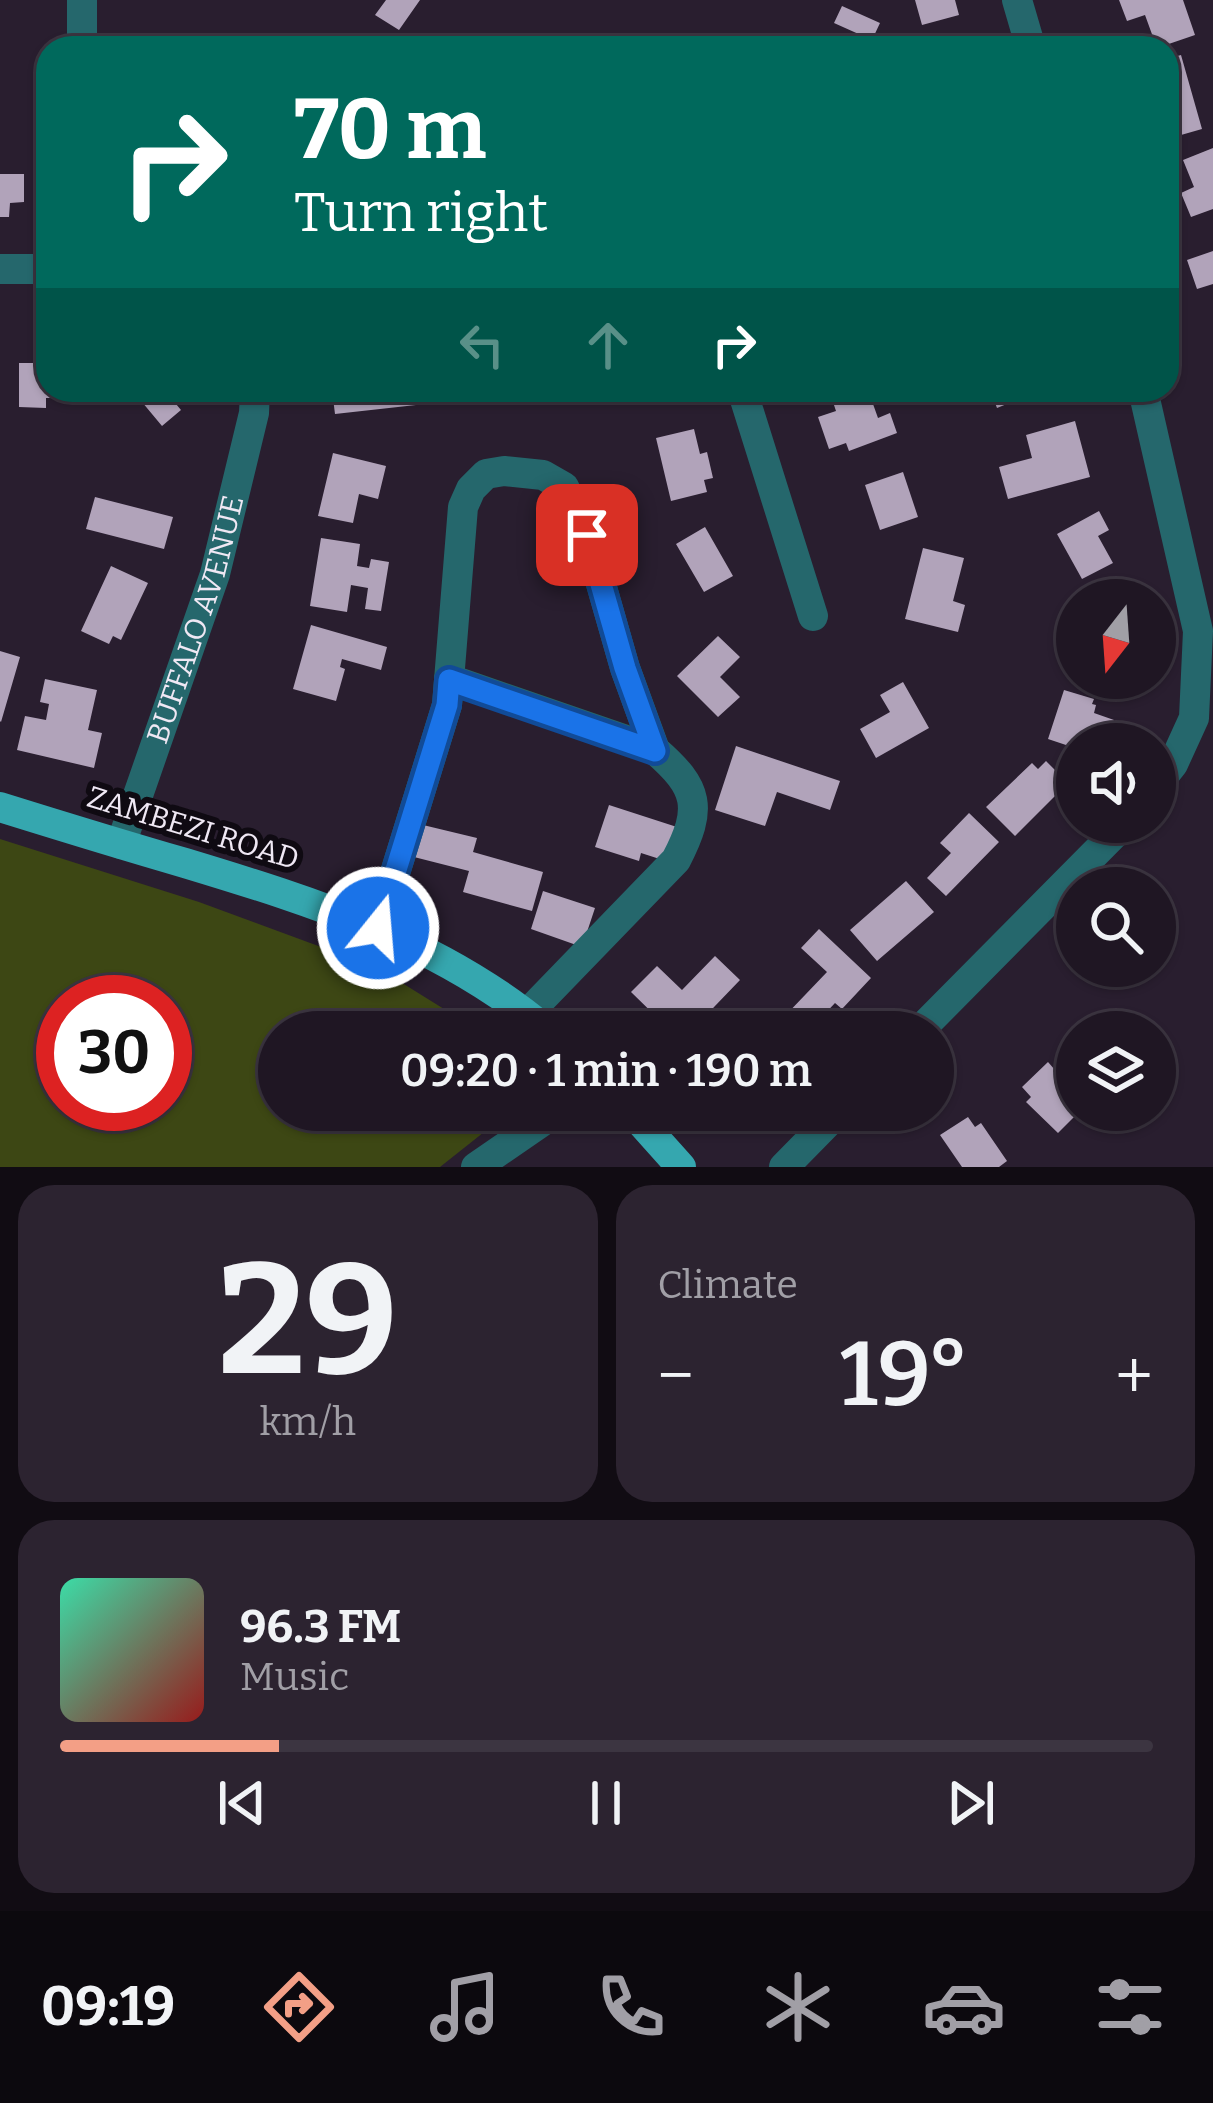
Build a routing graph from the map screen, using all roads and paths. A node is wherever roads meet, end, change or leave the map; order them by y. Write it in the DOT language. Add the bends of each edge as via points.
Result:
graph roads {
  1 [pos="82,0"];
  2 [pos="1017,0"];
  3 [pos="82,36"];
  4 [pos="1028,36"];
  5 [pos="0,269"];
  6 [pos="36,269"];
  7 [pos="254,402"];
  8 [pos="746,402"];
  9 [pos="1146,402"];
  10 [pos="813,616"];
  11 [pos="449,680"];
  12 [pos="655,751"];
  13 [pos="1176,757"];
  14 [pos="0,807"];
  15 [pos="1105,843"];
  16 [pos="121,844"];
  17 [pos="378,928"];
  18 [pos="520,1011"];
  19 [pos="547,1011"];
  20 [pos="938,1011"];
  21 [pos="528,1131"];
  22 [pos="649,1131"];
  23 [pos="819,1131"];
  24 [pos="476,1167"];
  25 [pos="681,1167"];
  26 [pos="784,1167"];
  1 -- 3 [label="street"];
  2 -- 4 [label="street"];
  5 -- 6 [label="street"];
  7 -- 16 [label="street, BUFFALO AVENUE" via="214,574"];
  8 -- 10 [label="street"];
  9 -- 13 [label="street" via="1198,632 1194,718"];
  11 -- 12 [label="street"];
  11 -- 12 [label="street" via="471,489 486,473 543,475 564,487 587,535"];
  11 -- 17 [label="street"];
  12 -- 19 [label="street" via="679,771 693,798 692,829 676,860"];
  14 -- 16 [label="main road, ZAMBEZI ROAD"];
  15 -- 20 [label="street"];
  16 -- 17 [label="main road, ZAMBEZI ROAD"];
  17 -- 18 [label="main road, ZAMBEZI ROAD" via="459,968"];
  21 -- 24 [label="street"];
  22 -- 25 [label="main road"];
  23 -- 26 [label="street"];
}
